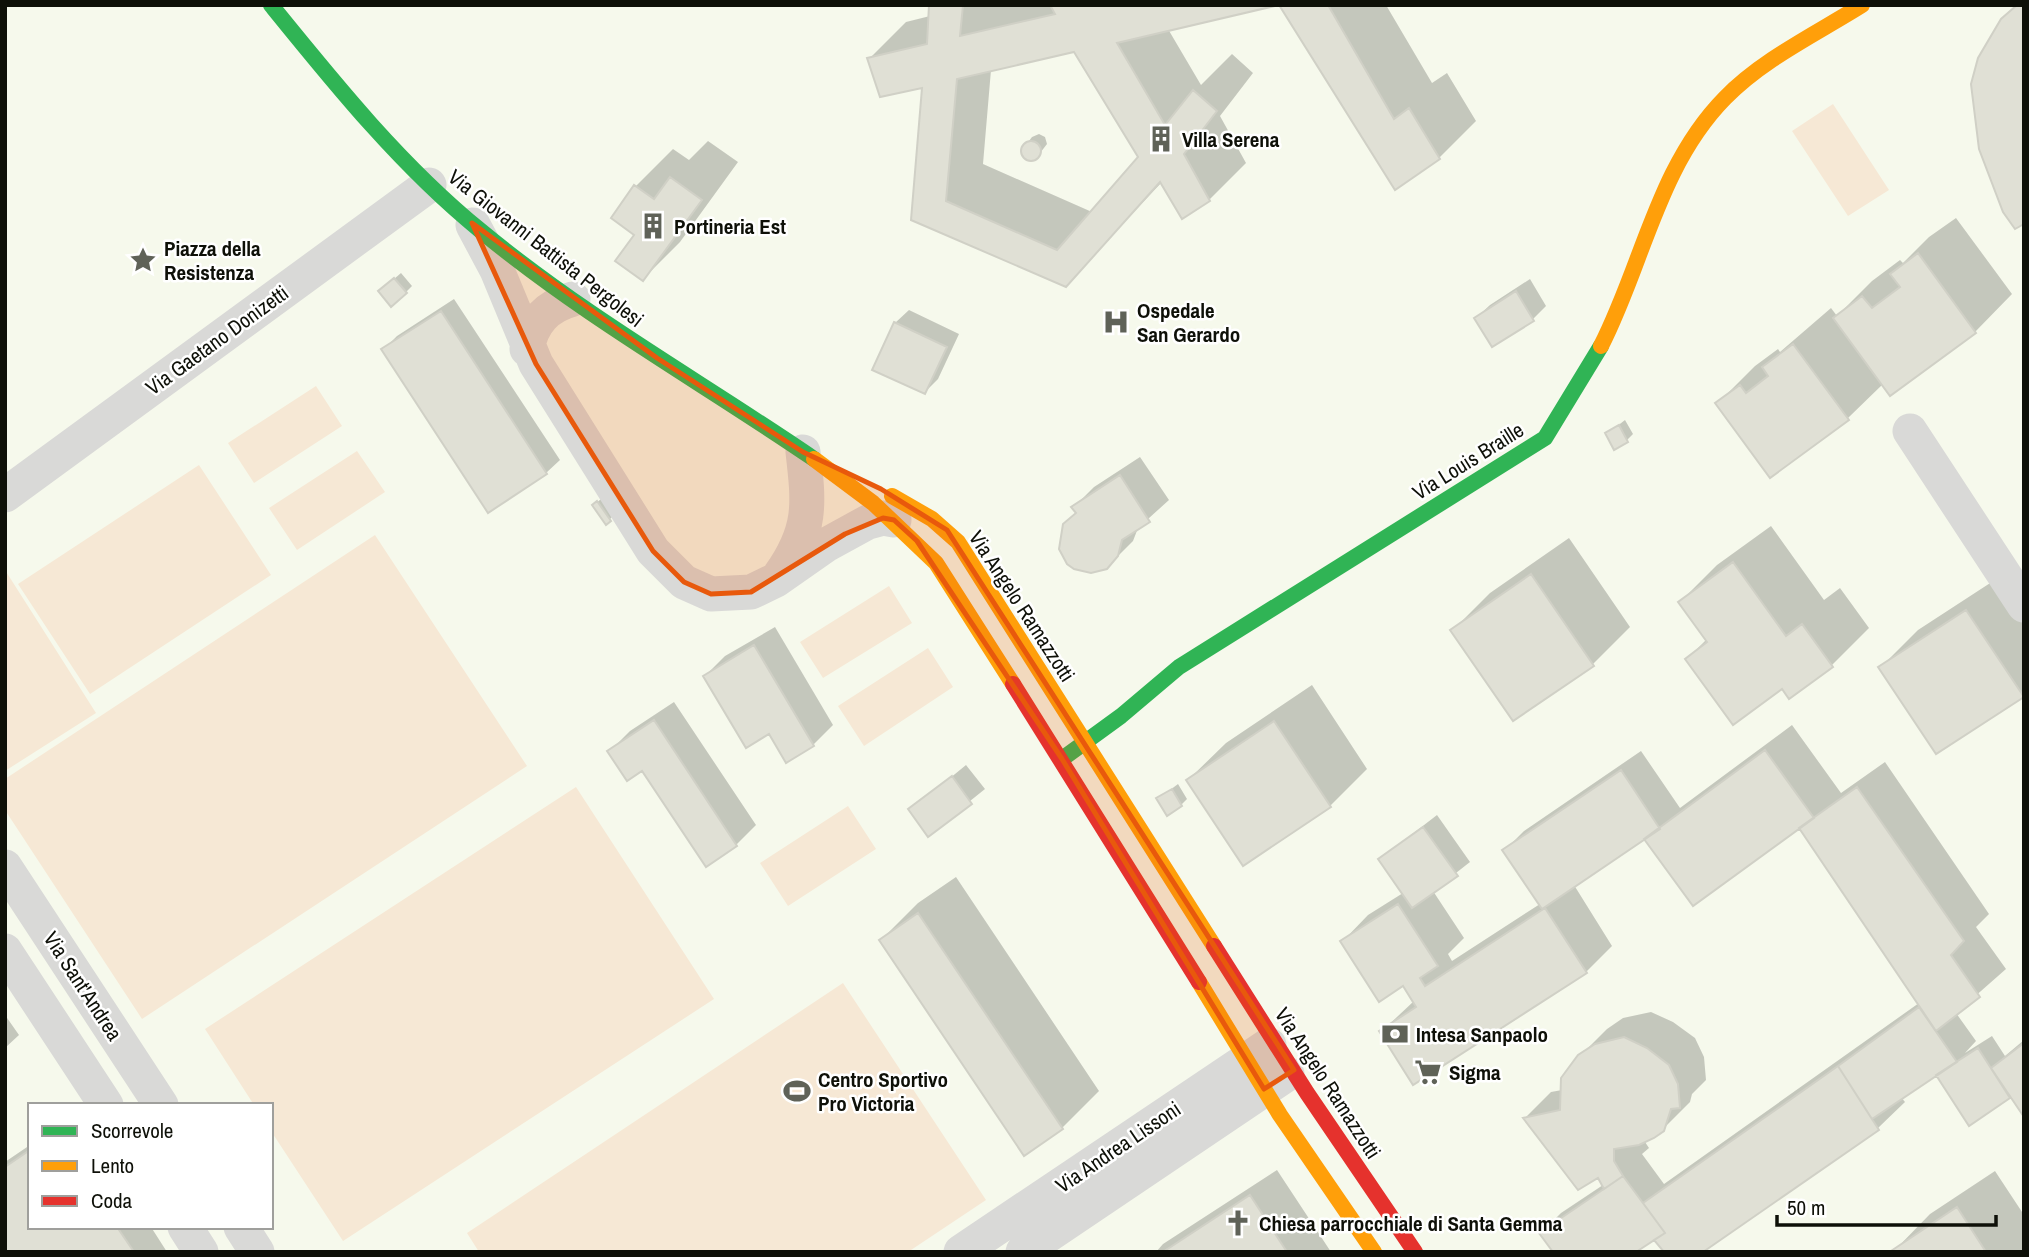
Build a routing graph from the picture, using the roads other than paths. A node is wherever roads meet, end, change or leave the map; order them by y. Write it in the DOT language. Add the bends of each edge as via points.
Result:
graph roads {
  1 [pos="271,5"];
  2 [pos="1862,5"];
  3 [pos="429,185"];
  4 [pos="472,223"];
  5 [pos="573,299"];
  6 [pos="527,349"];
  7 [pos="1910,430"];
  8 [pos="803,452"];
  9 [pos="5,495"];
  10 [pos="894,520"];
  11 [pos="776,580"];
  12 [pos="2024,605"];
  13 [pos="1086,742"];
  14 [pos="1062,759"];
  15 [pos="5,867"];
  16 [pos="5,951"];
  17 [pos="1275,1041"];
  18 [pos="1294,1070"];
  19 [pos="1256,1075"];
  20 [pos="105,1103"];
  21 [pos="160,1103"];
  22 [pos="187,1229"];
  23 [pos="242,1229"];
  24 [pos="201,1252"];
  25 [pos="257,1252"];
  26 [pos="961,1252"];
  27 [pos="1023,1252"];
  28 [pos="1374,1252"];
  29 [pos="1415,1252"];
  1 -- 3 [label="street, Via Giovanni Battista Pergolesi"];
  2 -- 13 [label="street, Via Louis Braille" via="1755,74 1712,112 1654,210 1611,324 1578,390 1545,438 1178,667"];
  3 -- 4 [label="street, Via Giovanni Battista Pergolesi"];
  3 -- 9 [label="street, Via Gaetano Donizetti"];
  4 -- 5 [label="street, Via Giovanni Battista Pergolesi"];
  4 -- 6 [label="street" via="497,270"];
  5 -- 6 [label="street" via="538,319"];
  5 -- 8 [label="street, Via Giovanni Battista Pergolesi"];
  6 -- 11 [label="street" via="653,551 673,575 697,590 718,594 751,592"];
  7 -- 12 [label="street"];
  8 -- 10 [label="street"];
  8 -- 11 [label="street" via="809,502 806,520"];
  8 -- 13 [label="street, Via Angelo Ramazzotti" via="881,489 947,530"];
  10 -- 11 [label="street" via="868,522"];
  10 -- 14 [label="street" via="936,564"];
  13 -- 14 [label="street, Via Louis Braille"];
  13 -- 17 [label="street, Via Angelo Ramazzotti"];
  14 -- 19 [label="street"];
  15 -- 21 [label="street, Via Sant'Andrea"];
  16 -- 20 [label="street"];
  17 -- 18 [label="street, Via Angelo Ramazzotti"];
  17 -- 19 [label="street, Via Andrea Lissoni"];
  18 -- 19 [label="street, Via Andrea Lissoni"];
  18 -- 29 [label="street, Via Angelo Ramazzotti"];
  19 -- 26 [label="street, Via Andrea Lissoni"];
  19 -- 27 [label="street, Via Andrea Lissoni"];
  19 -- 28 [label="street"];
  22 -- 24 [label="street"];
  23 -- 25 [label="street"];
}
